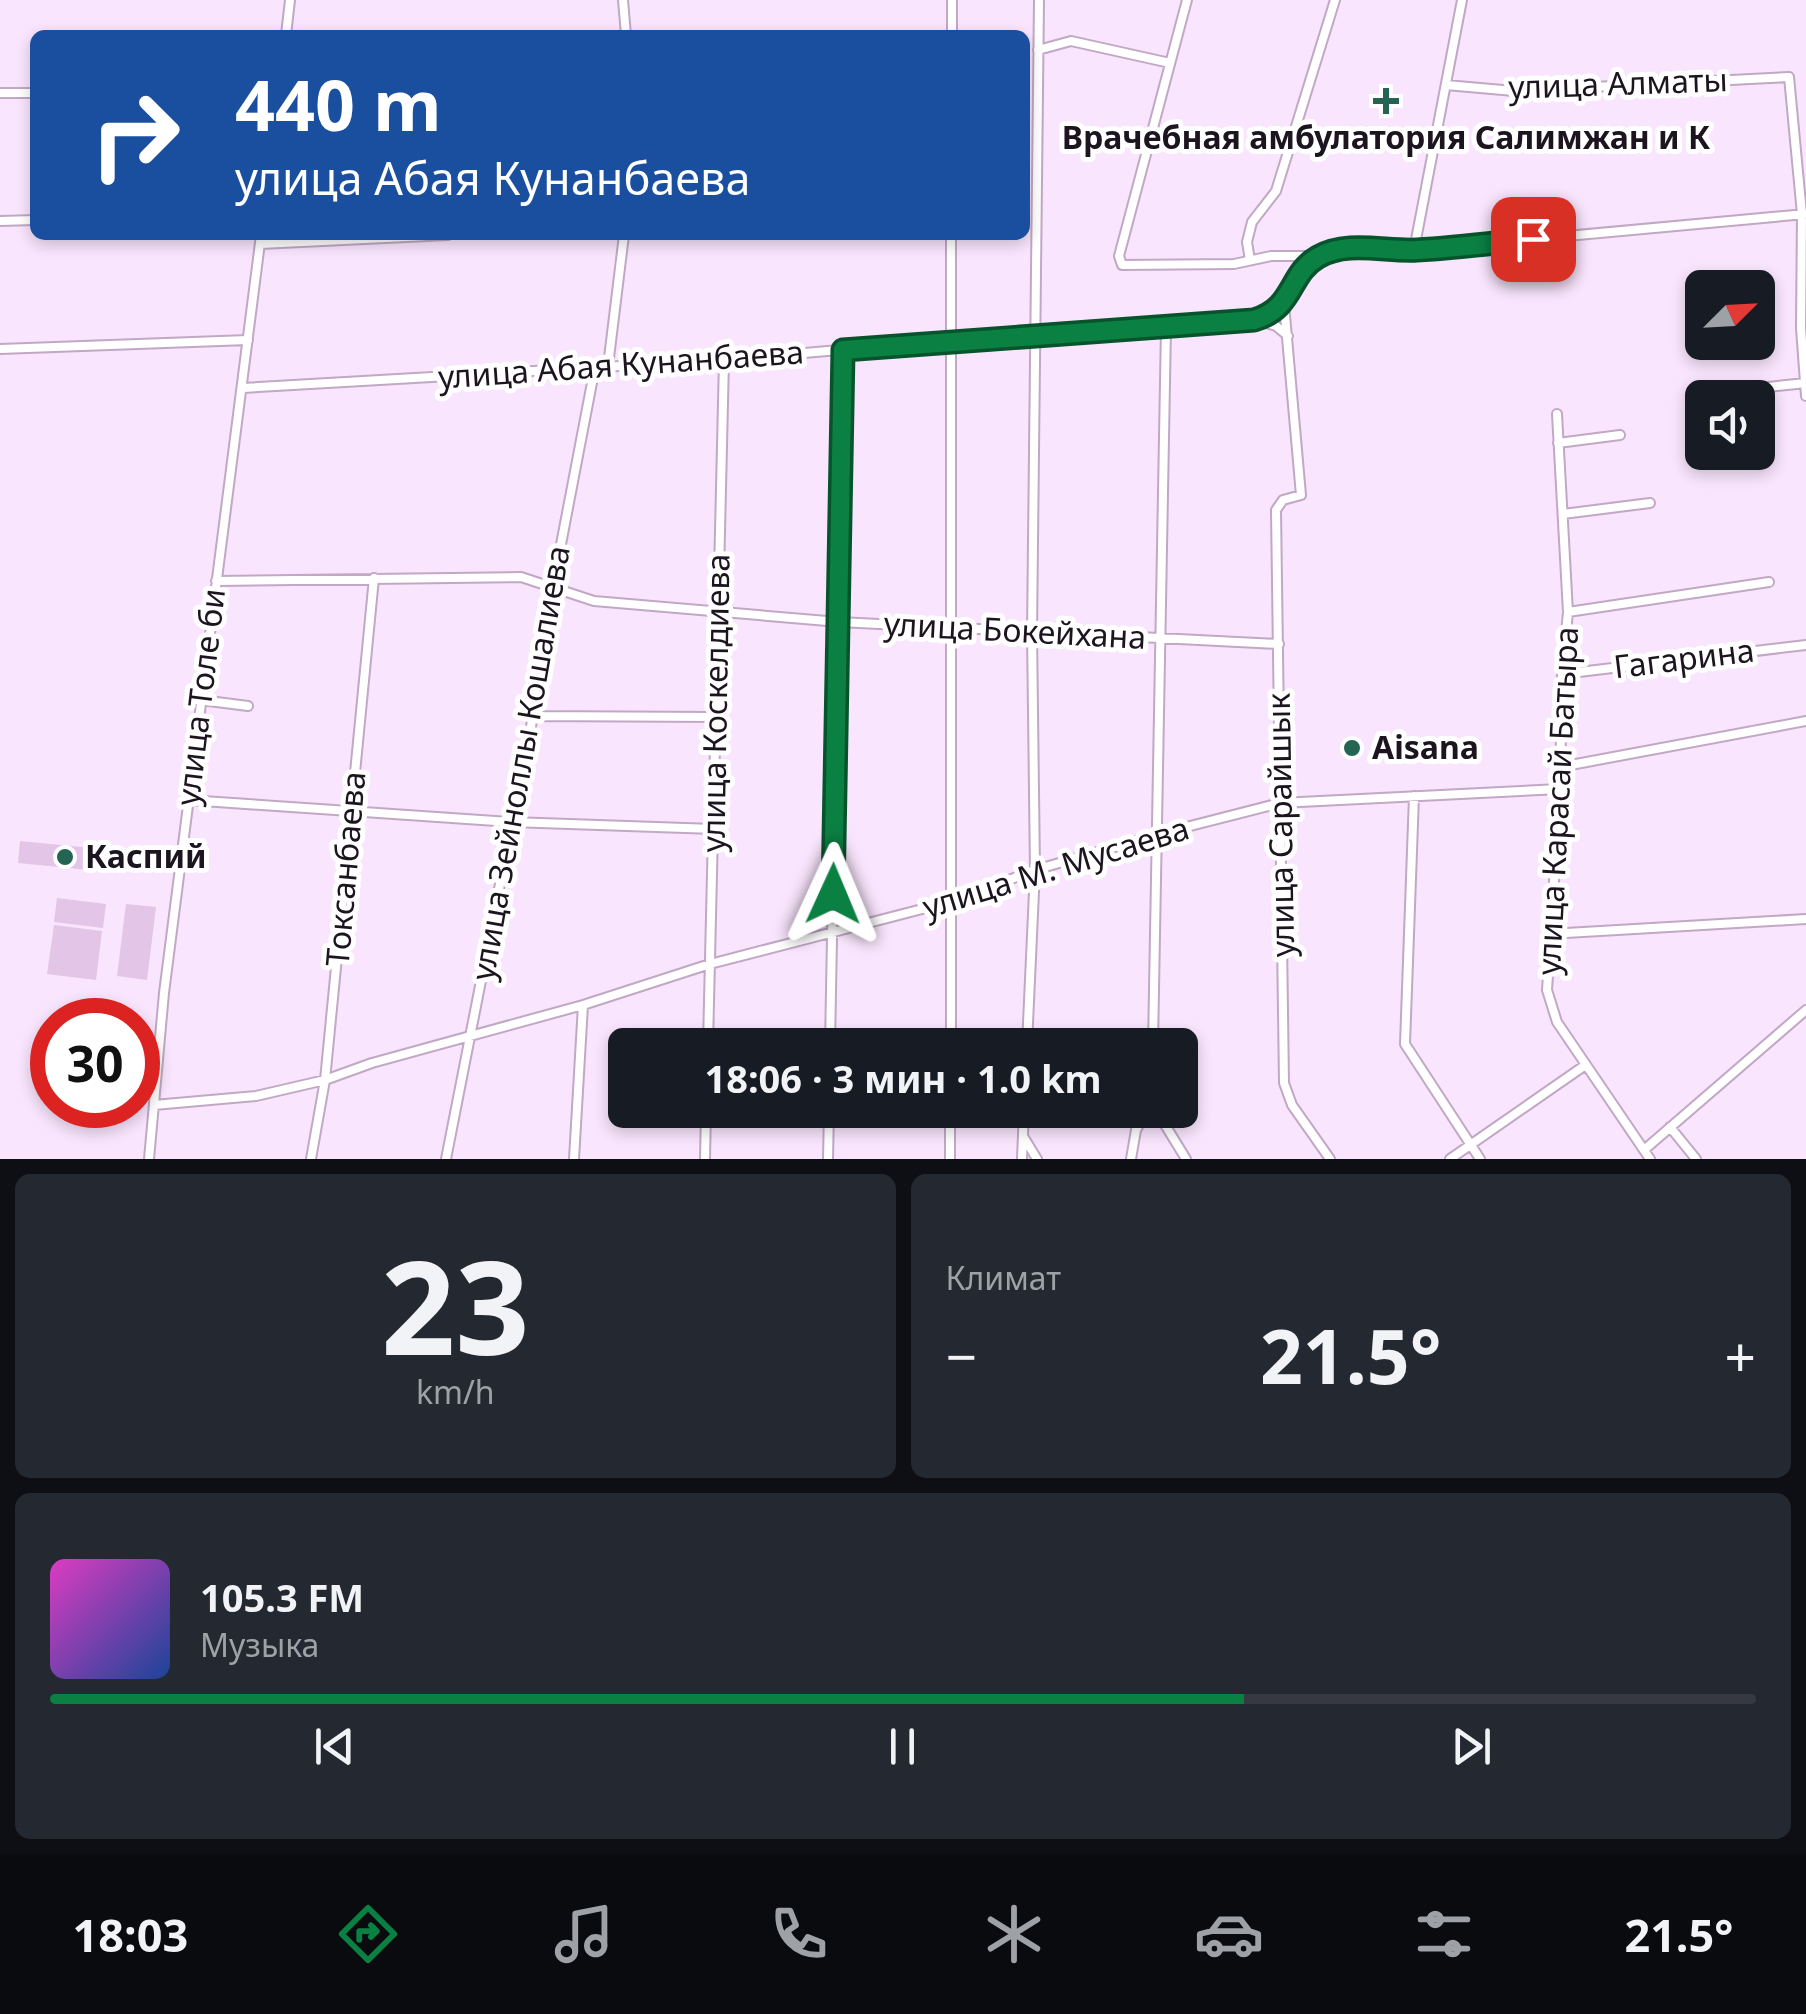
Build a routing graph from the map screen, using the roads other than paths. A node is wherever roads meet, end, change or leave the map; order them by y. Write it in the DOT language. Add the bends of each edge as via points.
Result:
graph roads {
  1 [pos="290,0"];
  2 [pos="623,0"];
  3 [pos="952,0"];
  4 [pos="1038,0"];
  5 [pos="1187,0"];
  6 [pos="1335,0"];
  7 [pos="1462,0"];
  8 [pos="287,30"];
  9 [pos="626,30"];
  10 [pos="952,30"];
  11 [pos="1038,50"];
  12 [pos="1170,63"];
  13 [pos="1446,85"];
  14 [pos="0,93"];
  15 [pos="30,93"];
  16 [pos="1804,214"];
  17 [pos="30,220"];
  18 [pos="0,221"];
  19 [pos="260,240"];
  20 [pos="623,240"];
  21 [pos="952,240"];
  22 [pos="1414,250"];
  23 [pos="1318,256"];
  24 [pos="1250,260"];
  25 [pos="1284,304"];
  26 [pos="1254,320"];
  27 [pos="1166,327"];
  28 [pos="1034,335"];
  29 [pos="1288,336"];
  30 [pos="248,340"];
  31 [pos="952,340"];
  32 [pos="0,350"];
  33 [pos="843,350"];
  34 [pos="724,360"];
  35 [pos="608,366"];
  36 [pos="594,367"];
  37 [pos="1806,379"];
  38 [pos="1775,384"];
  39 [pos="243,388"];
  40 [pos="1806,396"];
  41 [pos="1557,414"];
  42 [pos="1620,435"];
  43 [pos="1558,443"];
  44 [pos="1650,503"];
  45 [pos="1563,514"];
  46 [pos="374,578"];
  47 [pos="216,581"];
  48 [pos="1769,582"];
  49 [pos="552,586"];
  50 [pos="718,610"];
  51 [pos="1568,612"];
  52 [pos="839,622"];
  53 [pos="952,628"];
  54 [pos="1032,633"];
  55 [pos="1160,639"];
  56 [pos="1279,644"];
  57 [pos="1806,645"];
  58 [pos="1562,674"];
  59 [pos="201,700"];
  60 [pos="248,706"];
  61 [pos="534,716"];
  62 [pos="716,718"];
  63 [pos="1806,721"];
  64 [pos="1560,766"];
  65 [pos="1560,789"];
  66 [pos="1414,796"];
  67 [pos="188,800"];
  68 [pos="1280,804"];
  69 [pos="351,811"];
  70 [pos="511,822"];
  71 [pos="714,830"];
  72 [pos="1158,834"];
  73 [pos="1035,870"];
  74 [pos="954,901"];
  75 [pos="1806,919"];
  76 [pos="832,932"];
  77 [pos="1549,934"];
  78 [pos="710,964"];
  79 [pos="583,1005"];
  80 [pos="1806,1010"];
  81 [pos="708,1028"];
  82 [pos="830,1028"];
  83 [pos="952,1028"];
  84 [pos="1028,1028"];
  85 [pos="1153,1028"];
  86 [pos="472,1036"];
  87 [pos="160,1038"];
  88 [pos="1584,1066"];
  89 [pos="325,1080"];
  90 [pos="160,1104"];
  91 [pos="1670,1127"];
  92 [pos="152,1128"];
  93 [pos="706,1128"];
  94 [pos="829,1128"];
  95 [pos="950,1128"];
  96 [pos="1023,1128"];
  97 [pos="1137,1128"];
  98 [pos="1167,1128"];
  99 [pos="1023,1136"];
  100 [pos="1470,1145"];
  101 [pos="1644,1150"];
  102 [pos="149,1159"];
  103 [pos="310,1159"];
  104 [pos="446,1159"];
  105 [pos="574,1159"];
  106 [pos="705,1159"];
  107 [pos="828,1159"];
  108 [pos="950,1159"];
  109 [pos="1022,1159"];
  110 [pos="1037,1159"];
  111 [pos="1131,1159"];
  112 [pos="1186,1159"];
  113 [pos="1330,1159"];
  114 [pos="1450,1159"];
  115 [pos="1480,1159"];
  116 [pos="1650,1159"];
  117 [pos="1696,1159"];
  1 -- 8 [label="street"];
  2 -- 9 [label="street"];
  3 -- 10 [label="street"];
  4 -- 11 [label="street"];
  5 -- 12 [label="street"];
  6 -- 24 [label="street" via="1276,191 1252,222"];
  7 -- 13 [label="street"];
  11 -- 12 [label="street" via="1070,41"];
  11 -- 28 [label="street"];
  12 -- 24 [label="street" via="1122,265"];
  13 -- 16 [label="street, улица Алматы" via="1514,91 1790,77"];
  13 -- 22 [label="street"];
  14 -- 15 [label="street"];
  16 -- 22 [label="street"];
  16 -- 37 [label="street"];
  17 -- 18 [label="street"];
  19 -- 30 [label="street, улица Толе би"];
  20 -- 35 [label="street"];
  21 -- 31 [label="street"];
  22 -- 23 [label="street" via="1360,248"];
  23 -- 24 [label="street"];
  23 -- 25 [label="street, улица Абая Кунанбаева"];
  25 -- 26 [label="street, улица Абая Кунанбаева"];
  25 -- 29 [label="street"];
  26 -- 27 [label="street, улица Абая Кунанбаева"];
  26 -- 29 [label="street"];
  27 -- 28 [label="street, улица Абая Кунанбаева"];
  27 -- 55 [label="street"];
  28 -- 31 [label="street, улица Абая Кунанбаева"];
  28 -- 54 [label="street"];
  29 -- 56 [label="street, улица Сарайшык" via="1301,495 1276,510"];
  30 -- 32 [label="street"];
  30 -- 39 [label="street, улица Толе би"];
  31 -- 33 [label="street, улица Абая Кунанбаева"];
  31 -- 53 [label="street"];
  33 -- 34 [label="street, улица Абая Кунанбаева"];
  33 -- 52 [label="street"];
  34 -- 35 [label="street, улица Абая Кунанбаева"];
  34 -- 50 [label="street, улица Коскелдиева"];
  35 -- 36 [label="street, улица Абая Кунанбаева"];
  36 -- 39 [label="street, улица Абая Кунанбаева"];
  36 -- 49 [label="street, улица Зейноллы Кошалиева"];
  37 -- 38 [label="street"];
  37 -- 40 [label="street"];
  39 -- 47 [label="street, улица Толе би"];
  41 -- 43 [label="street, улица Карасай Батыра"];
  42 -- 43 [label="street"];
  43 -- 45 [label="street, улица Карасай Батыра"];
  44 -- 45 [label="street"];
  45 -- 51 [label="street, улица Карасай Батыра"];
  46 -- 47 [label="street, улица Бокейхана"];
  46 -- 49 [label="street, улица Бокейхана" via="520,577"];
  46 -- 69 [label="street, Токсанбаева"];
  47 -- 59 [label="street, улица Толе би"];
  48 -- 51 [label="street"];
  49 -- 50 [label="street, улица Бокейхана" via="594,601"];
  49 -- 61 [label="street, улица Зейноллы Кошалиева"];
  50 -- 52 [label="street, улица Бокейхана"];
  50 -- 62 [label="street, улица Коскелдиева"];
  51 -- 58 [label="street, улица Карасай Батыра"];
  52 -- 53 [label="street, улица Бокейхана"];
  52 -- 76 [label="street"];
  53 -- 54 [label="street, улица Бокейхана"];
  53 -- 74 [label="street"];
  54 -- 55 [label="street, улица Бокейхана"];
  54 -- 73 [label="street"];
  55 -- 56 [label="street, улица Бокейхана"];
  55 -- 72 [label="street"];
  56 -- 68 [label="street, улица Сарайшык"];
  57 -- 58 [label="street, Гагарина"];
  58 -- 64 [label="street, улица Карасай Батыра"];
  59 -- 60 [label="street"];
  59 -- 67 [label="street, улица Толе би"];
  61 -- 62 [label="street"];
  61 -- 70 [label="street, улица Зейноллы Кошалиева"];
  62 -- 71 [label="street, улица Коскелдиева"];
  63 -- 64 [label="street"];
  64 -- 65 [label="street, улица Карасай Батыра"];
  65 -- 66 [label="street, улица М. Мусаева"];
  65 -- 77 [label="street, улица Карасай Батыра"];
  66 -- 68 [label="street, улица М. Мусаева"];
  66 -- 100 [label="street" via="1406,1044"];
  67 -- 69 [label="street"];
  67 -- 87 [label="street, улица Толе би"];
  68 -- 72 [label="street, улица М. Мусаева"];
  68 -- 113 [label="street, улица Сарайшык" via="1284,1083"];
  69 -- 70 [label="street"];
  69 -- 89 [label="street, Токсанбаева"];
  70 -- 71 [label="street"];
  70 -- 86 [label="street, улица Зейноллы Кошалиева"];
  71 -- 78 [label="street, улица Коскелдиева"];
  72 -- 73 [label="street, улица М. Мусаева"];
  72 -- 85 [label="street"];
  73 -- 74 [label="street, улица М. Мусаева"];
  73 -- 84 [label="street"];
  74 -- 76 [label="street, улица М. Мусаева"];
  74 -- 83 [label="street"];
  75 -- 77 [label="street"];
  76 -- 78 [label="street, улица М. Мусаева"];
  76 -- 82 [label="street"];
  77 -- 88 [label="street, улица Карасай Батыра" via="1547,990 1557,1022"];
  78 -- 79 [label="street, улица М. Мусаева"];
  78 -- 81 [label="street, улица Коскелдиева"];
  79 -- 86 [label="street, улица М. Мусаева"];
  79 -- 105 [label="street"];
  80 -- 91 [label="street"];
  86 -- 89 [label="street, улица М. Мусаева"];
  86 -- 104 [label="street, улица Зейноллы Кошалиева"];
  88 -- 100 [label="street"];
  88 -- 101 [label="street, улица Карасай Батыра"];
  89 -- 90 [label="street, улица М. Мусаева" via="256,1096"];
  89 -- 103 [label="street, Токсанбаева"];
  91 -- 101 [label="street"];
  91 -- 117 [label="street"];
  92 -- 102 [label="street, улица Толе би"];
  93 -- 106 [label="street"];
  94 -- 107 [label="street"];
  95 -- 108 [label="street"];
  96 -- 99 [label="street"];
  97 -- 111 [label="street"];
  98 -- 112 [label="street"];
  99 -- 109 [label="street"];
  99 -- 110 [label="street"];
  100 -- 114 [label="street"];
  100 -- 115 [label="street"];
  101 -- 116 [label="street, улица Карасай Батыра"];
}
